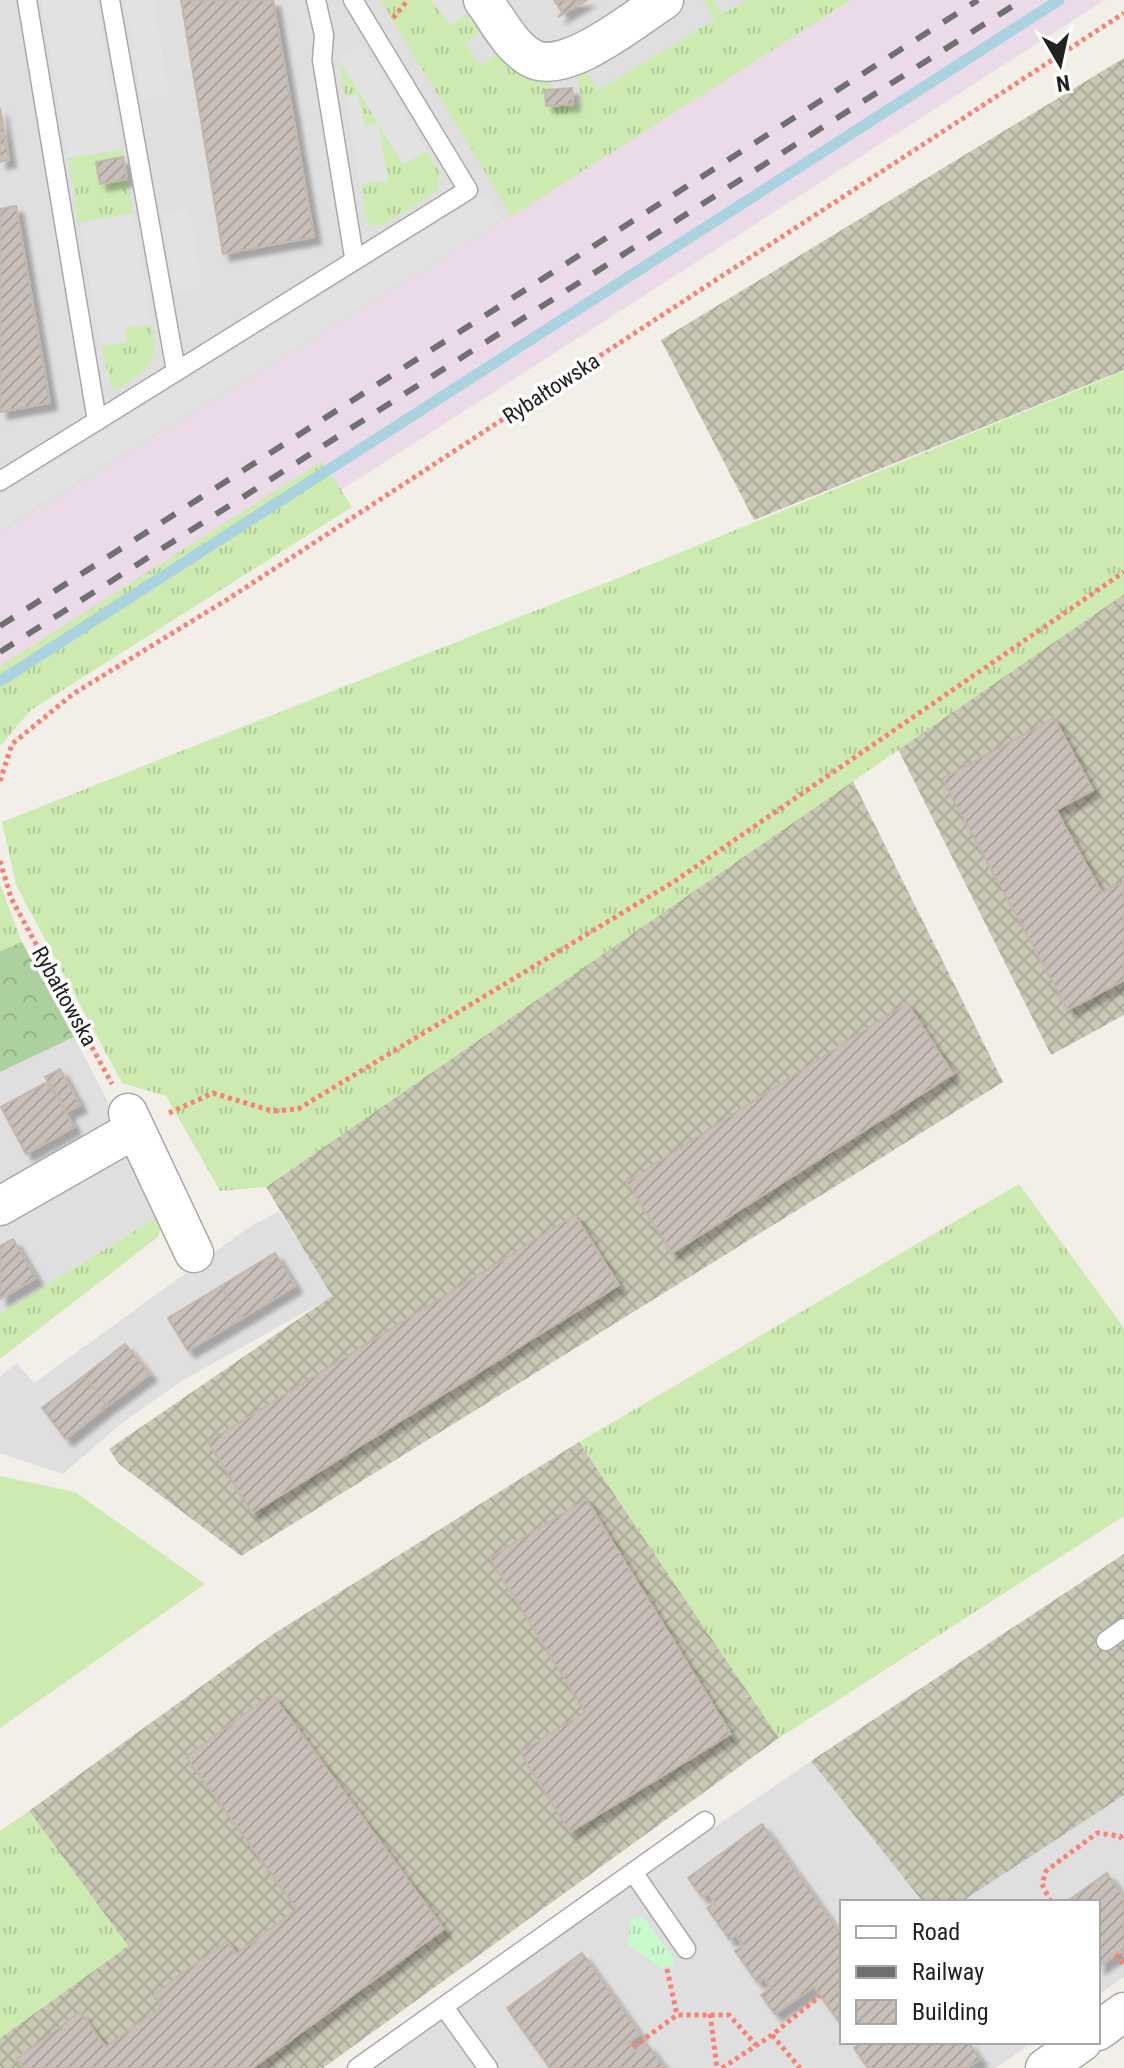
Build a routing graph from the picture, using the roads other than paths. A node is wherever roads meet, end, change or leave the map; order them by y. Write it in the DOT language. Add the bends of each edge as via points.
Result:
graph roads {
  1 [pos="27,0"];
  2 [pos="110,0"];
  3 [pos="316,0"];
  4 [pos="353,0"];
  5 [pos="483,0"];
  6 [pos="664,0"];
  7 [pos="354,257"];
  8 [pos="176,371"];
  9 [pos="97,421"];
  10 [pos="0,481"];
  11 [pos="0,1206"];
  12 [pos="194,1253"];
  13 [pos="1124,1628"];
  14 [pos="1106,1641"];
  15 [pos="705,1821"];
  16 [pos="633,1872"];
  17 [pos="686,1949"];
  18 [pos="444,2007"];
  19 [pos="1124,2012"];
  20 [pos="1100,2030"];
  21 [pos="1079,2044"];
  22 [pos="357,2068"];
  23 [pos="488,2068"];
  24 [pos="1045,2068"];
  1 -- 9 [label="lane"];
  2 -- 8 [label="lane"];
  3 -- 7 [label="lane"];
  4 -- 7 [label="lane" via="468,190"];
  5 -- 6 [label="street" via="518,48 533,59 557,63"];
  7 -- 8 [label="lane"];
  8 -- 9 [label="lane"];
  9 -- 10 [label="lane"];
  11 -- 12 [label="street" via="132,1121"];
  13 -- 14 [label="lane"];
  15 -- 16 [label="lane"];
  16 -- 17 [label="lane"];
  16 -- 18 [label="lane"];
  18 -- 22 [label="lane"];
  18 -- 23 [label="lane"];
  19 -- 20 [label="street"];
  21 -- 24 [label="street"];
}
